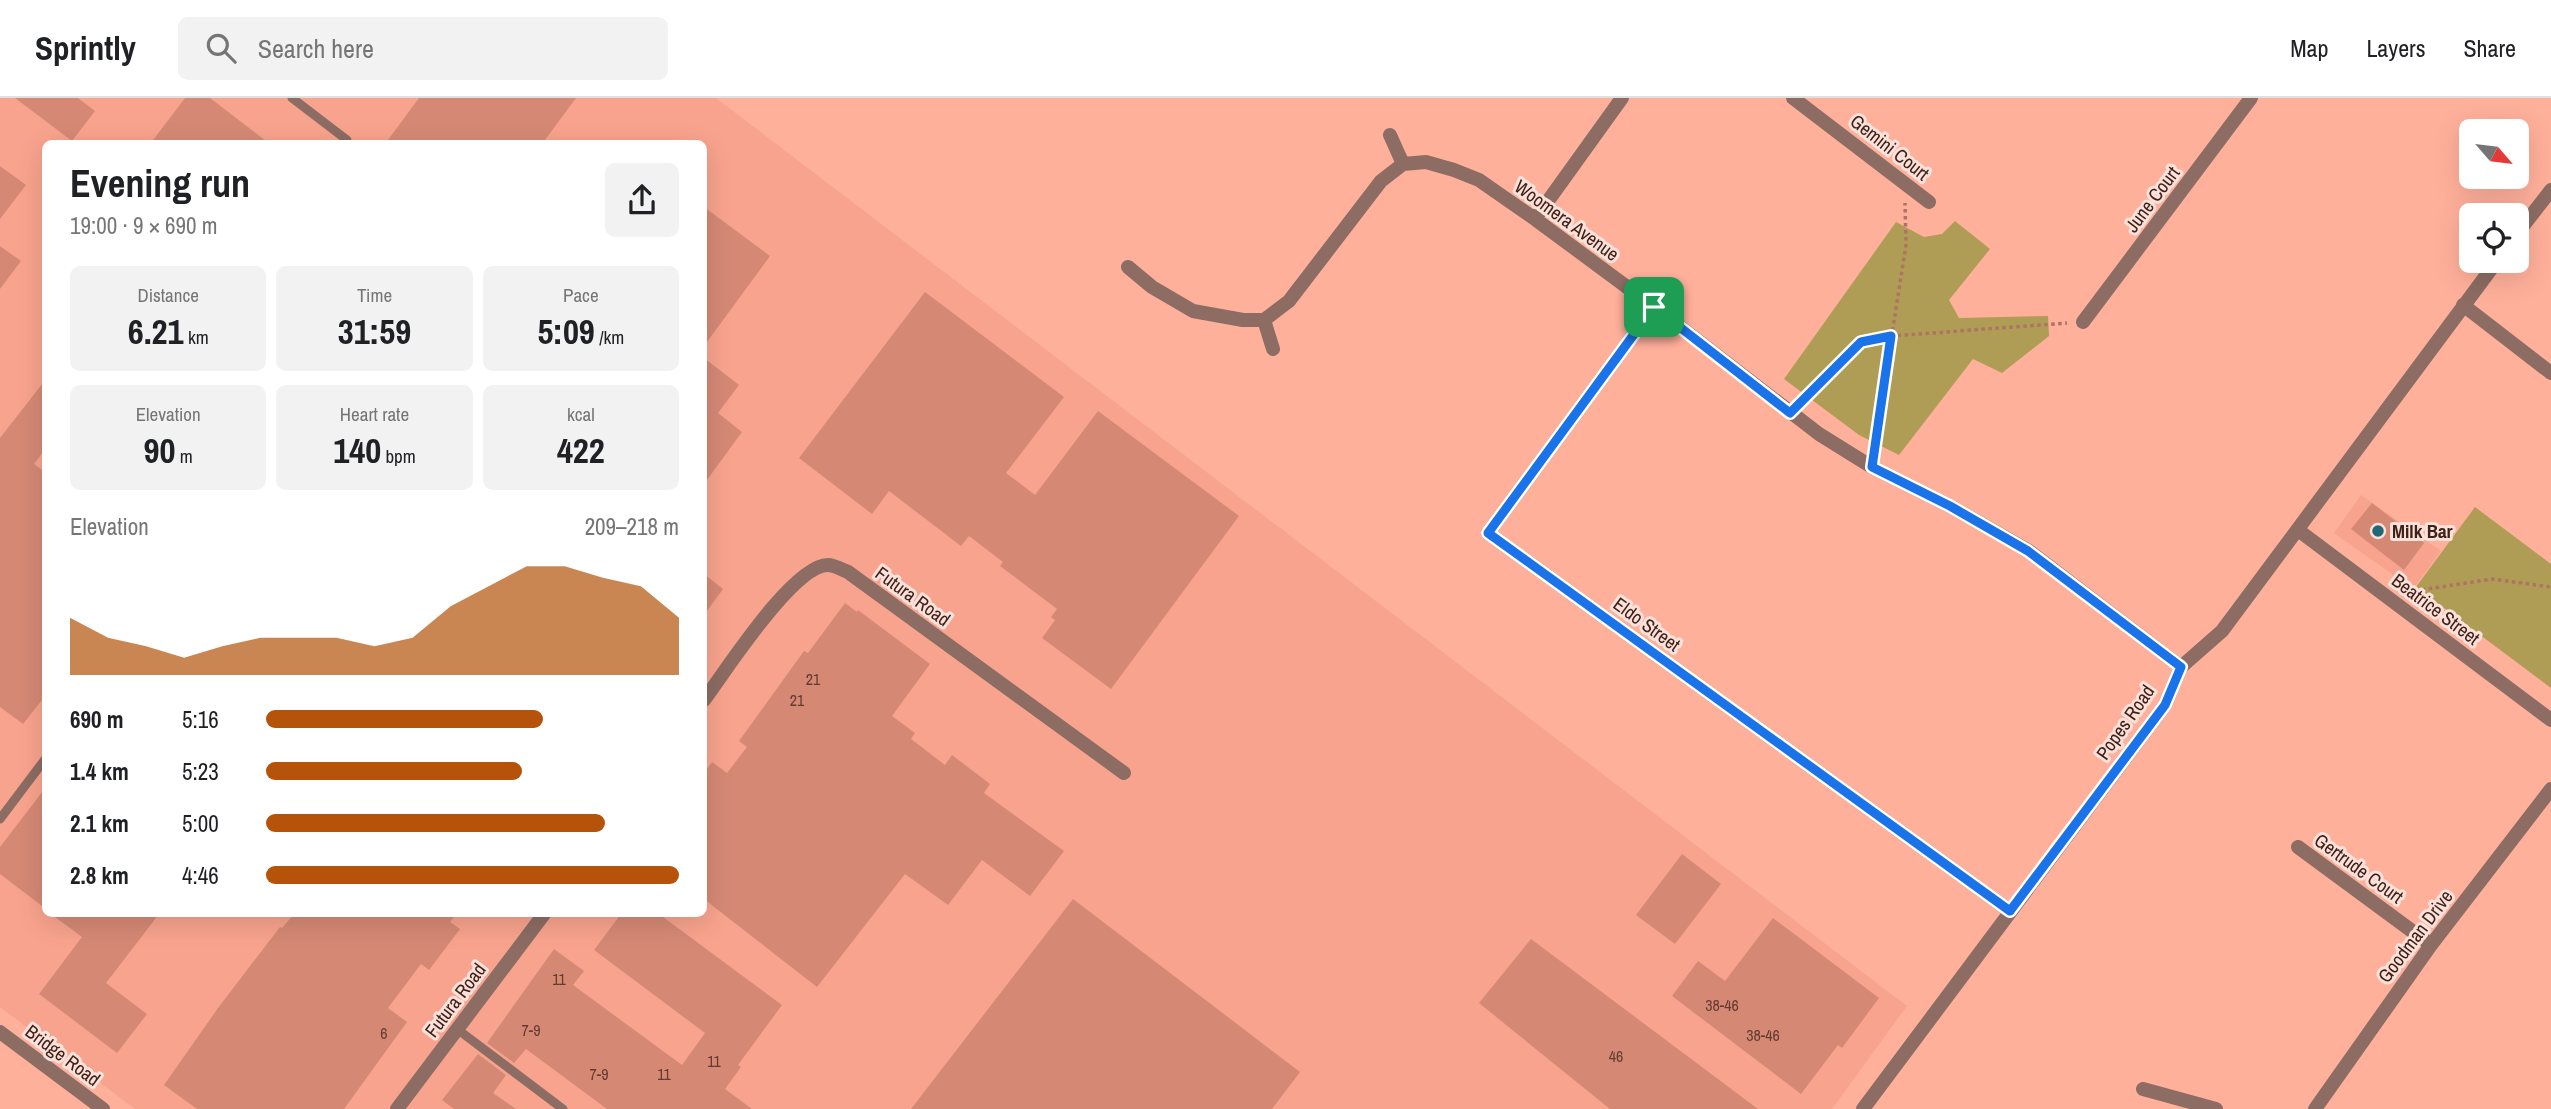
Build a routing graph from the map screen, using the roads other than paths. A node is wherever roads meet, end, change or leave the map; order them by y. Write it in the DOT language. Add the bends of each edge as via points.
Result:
graph roads {
  1 [pos="292,98"];
  2 [pos="1622,98"];
  3 [pos="1793,98"];
  4 [pos="2251,98"];
  5 [pos="1390,135"];
  6 [pos="347,140"];
  7 [pos="1403,164"];
  8 [pos="2551,190"];
  9 [pos="1928,202"];
  10 [pos="2529,218"];
  11 [pos="1535,219"];
  12 [pos="1128,267"];
  13 [pos="2488,273"];
  14 [pos="2463,306"];
  15 [pos="1654,307"];
  16 [pos="1264,320"];
  17 [pos="2084,322"];
  18 [pos="1273,349"];
  19 [pos="2551,373"];
  20 [pos="2298,530"];
  21 [pos="2181,667"];
  22 [pos="707,696"];
  23 [pos="2551,720"];
  24 [pos="42,763"];
  25 [pos="1124,773"];
  26 [pos="2551,789"];
  27 [pos="0,819"];
  28 [pos="2298,847"];
  29 [pos="2010,911"];
  30 [pos="542,917"];
  31 [pos="2431,945"];
  32 [pos="457,1029"];
  33 [pos="0,1032"];
  34 [pos="2144,1089"];
  35 [pos="103,1109"];
  36 [pos="397,1109"];
  37 [pos="562,1109"];
  38 [pos="1863,1109"];
  39 [pos="2216,1109"];
  40 [pos="2315,1109"];
  1 -- 6 [label="lane"];
  2 -- 11 [label="street"];
  3 -- 9 [label="street, Gemini Court"];
  4 -- 17 [label="street, June Court"];
  5 -- 7 [label="street"];
  7 -- 11 [label="street, Woomera Avenue" via="1426,162 1479,180"];
  7 -- 16 [label="street" via="1381,181 1289,301"];
  8 -- 10 [label="street"];
  11 -- 15 [label="street, Woomera Avenue"];
  12 -- 16 [label="street" via="1193,311"];
  13 -- 14 [label="street, Popes Road"];
  14 -- 19 [label="street"];
  14 -- 20 [label="street, Popes Road"];
  15 -- 21 [label="street, Woomera Avenue" via="1790,413 1872,467 2028,551"];
  15 -- 29 [label="street, Eldo Street" via="1488,533"];
  16 -- 18 [label="street"];
  20 -- 21 [label="street, Popes Road" via="2222,631"];
  20 -- 23 [label="street, Beatrice Street"];
  21 -- 29 [label="street, Popes Road" via="2165,705"];
  22 -- 25 [label="street, Futura Road" via="780,597 806,573 827,565 848,572"];
  24 -- 27 [label="lane"];
  26 -- 31 [label="street, Goodman Drive"];
  28 -- 31 [label="street, Gertrude Court"];
  29 -- 38 [label="street, Popes Road"];
  30 -- 32 [label="street, Futura Road"];
  31 -- 40 [label="street, Goodman Drive"];
  32 -- 36 [label="street, Futura Road"];
  32 -- 37 [label="lane"];
  33 -- 35 [label="street, Bridge Road"];
  34 -- 39 [label="street"];
}
